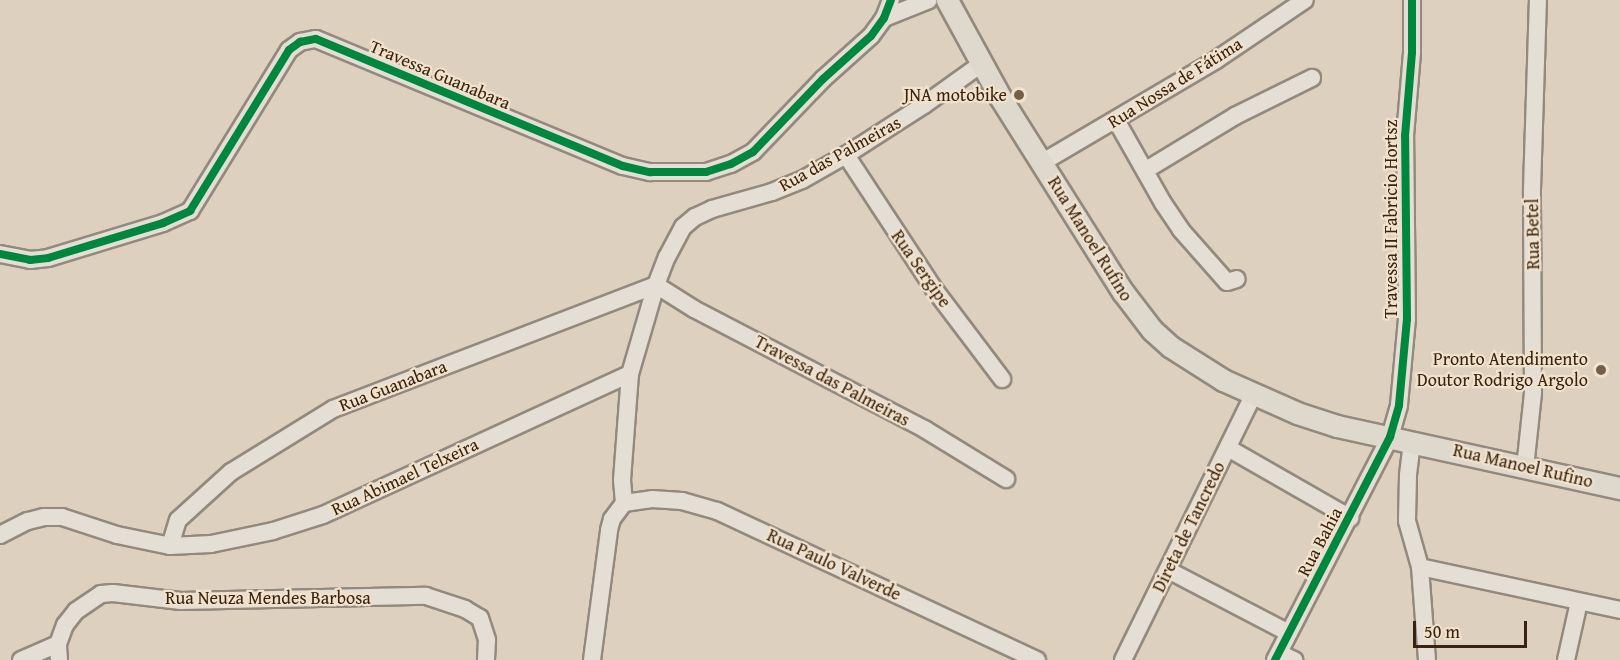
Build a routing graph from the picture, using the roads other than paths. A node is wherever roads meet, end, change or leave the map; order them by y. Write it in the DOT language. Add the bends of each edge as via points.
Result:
graph roads {
  1 [pos="891,0"];
  2 [pos="929,0"];
  3 [pos="947,0"];
  4 [pos="1305,0"];
  5 [pos="1412,0"];
  6 [pos="1538,0"];
  7 [pos="884,18"];
  8 [pos="981,64"];
  9 [pos="1312,78"];
  10 [pos="1116,120"];
  11 [pos="846,155"];
  12 [pos="1043,162"];
  13 [pos="1146,170"];
  14 [pos="0,254"];
  15 [pos="1237,279"];
  16 [pos="657,285"];
  17 [pos="630,374"];
  18 [pos="1002,379"];
  19 [pos="1254,394"];
  20 [pos="1390,437"];
  21 [pos="1412,442"];
  22 [pos="1228,448"];
  23 [pos="1525,468"];
  24 [pos="1006,479"];
  25 [pos="1620,488"];
  26 [pos="624,503"];
  27 [pos="1350,518"];
  28 [pos="0,534"];
  29 [pos="170,546"];
  30 [pos="1420,567"];
  31 [pos="1168,570"];
  32 [pos="1579,602"];
  33 [pos="1620,610"];
  34 [pos="1289,633"];
  35 [pos="58,652"];
  36 [pos="1283,658"];
  37 [pos="21,660"];
  38 [pos="486,660"];
  39 [pos="592,660"];
  40 [pos="1037,660"];
  41 [pos="1123,660"];
  42 [pos="1427,660"];
  43 [pos="1566,660"];
  1 -- 7 [label="street, Travessa Guanabara"];
  2 -- 7 [label="street, Travessa Guanabara"];
  3 -- 8 [label="main road, Rua Manoel Rufino"];
  4 -- 10 [label="street, Rua Nossa de Fátima"];
  5 -- 20 [label="street, Travessa II Fabricio Hortsz" via="1405,136 1406,347"];
  6 -- 23 [label="street, Rua Betel" via="1532,189 1533,393"];
  7 -- 14 [label="street, Travessa Guanabara" via="871,36 823,78 753,152 731,164 678,173 650,172 614,163 316,39 300,42 285,56 190,211 48,258 30,260"];
  8 -- 11 [label="street, Rua das Palmeiras"];
  8 -- 12 [label="main road, Rua Manoel Rufino"];
  9 -- 13 [label="street" via="1234,116"];
  10 -- 12 [label="street, Rua Nossa de Fátima"];
  10 -- 13 [label="street"];
  11 -- 16 [label="street, Rua das Palmeiras" via="772,192 695,217 675,239"];
  11 -- 18 [label="street, Rua Sergipe" via="921,271"];
  12 -- 19 [label="main road, Rua Manoel Rufino" via="1123,292 1152,330 1195,364"];
  13 -- 15 [label="street" via="1181,230 1227,282"];
  16 -- 17 [label="street, Rua das Palmeiras"];
  16 -- 24 [label="street, Travessa das Palmeiras" via="694,309 926,430"];
  16 -- 29 [label="street, Rua Guanabara" via="333,409 231,472 178,520"];
  17 -- 26 [label="street, Rua das Palmeiras" via="622,480"];
  17 -- 29 [label="street, Rua Abimael Telxeira" via="323,515 211,544"];
  19 -- 20 [label="main road, Rua Manoel Rufino" via="1337,426"];
  19 -- 22 [label="street, Direta de Tancredo"];
  20 -- 21 [label="main road, Rua Manoel Rufino"];
  20 -- 27 [label="street, Rua Bahia"];
  21 -- 23 [label="main road, Rua Manoel Rufino"];
  21 -- 30 [label="street" via="1407,521"];
  22 -- 27 [label="street"];
  22 -- 31 [label="street, Direta de Tancredo"];
  23 -- 25 [label="main road, Rua Manoel Rufino"];
  26 -- 39 [label="street" via="609,530"];
  26 -- 40 [label="street, Rua Paulo Valverde" via="652,499 682,501 717,512"];
  27 -- 34 [label="street, Rua Bahia"];
  28 -- 29 [label="street, Rua Abimael Telxeira" via="44,517 62,518"];
  30 -- 32 [label="street"];
  30 -- 42 [label="street"];
  31 -- 34 [label="street"];
  31 -- 41 [label="street, Direta de Tancredo"];
  32 -- 33 [label="street"];
  32 -- 43 [label="street"];
  34 -- 36 [label="street, Rua Bahia"];
  35 -- 37 [label="street"];
  35 -- 38 [label="street, Rua Neuza Mendes Barbosa" via="65,625 91,599 107,593 181,601 426,596 480,618 487,640"];
}
